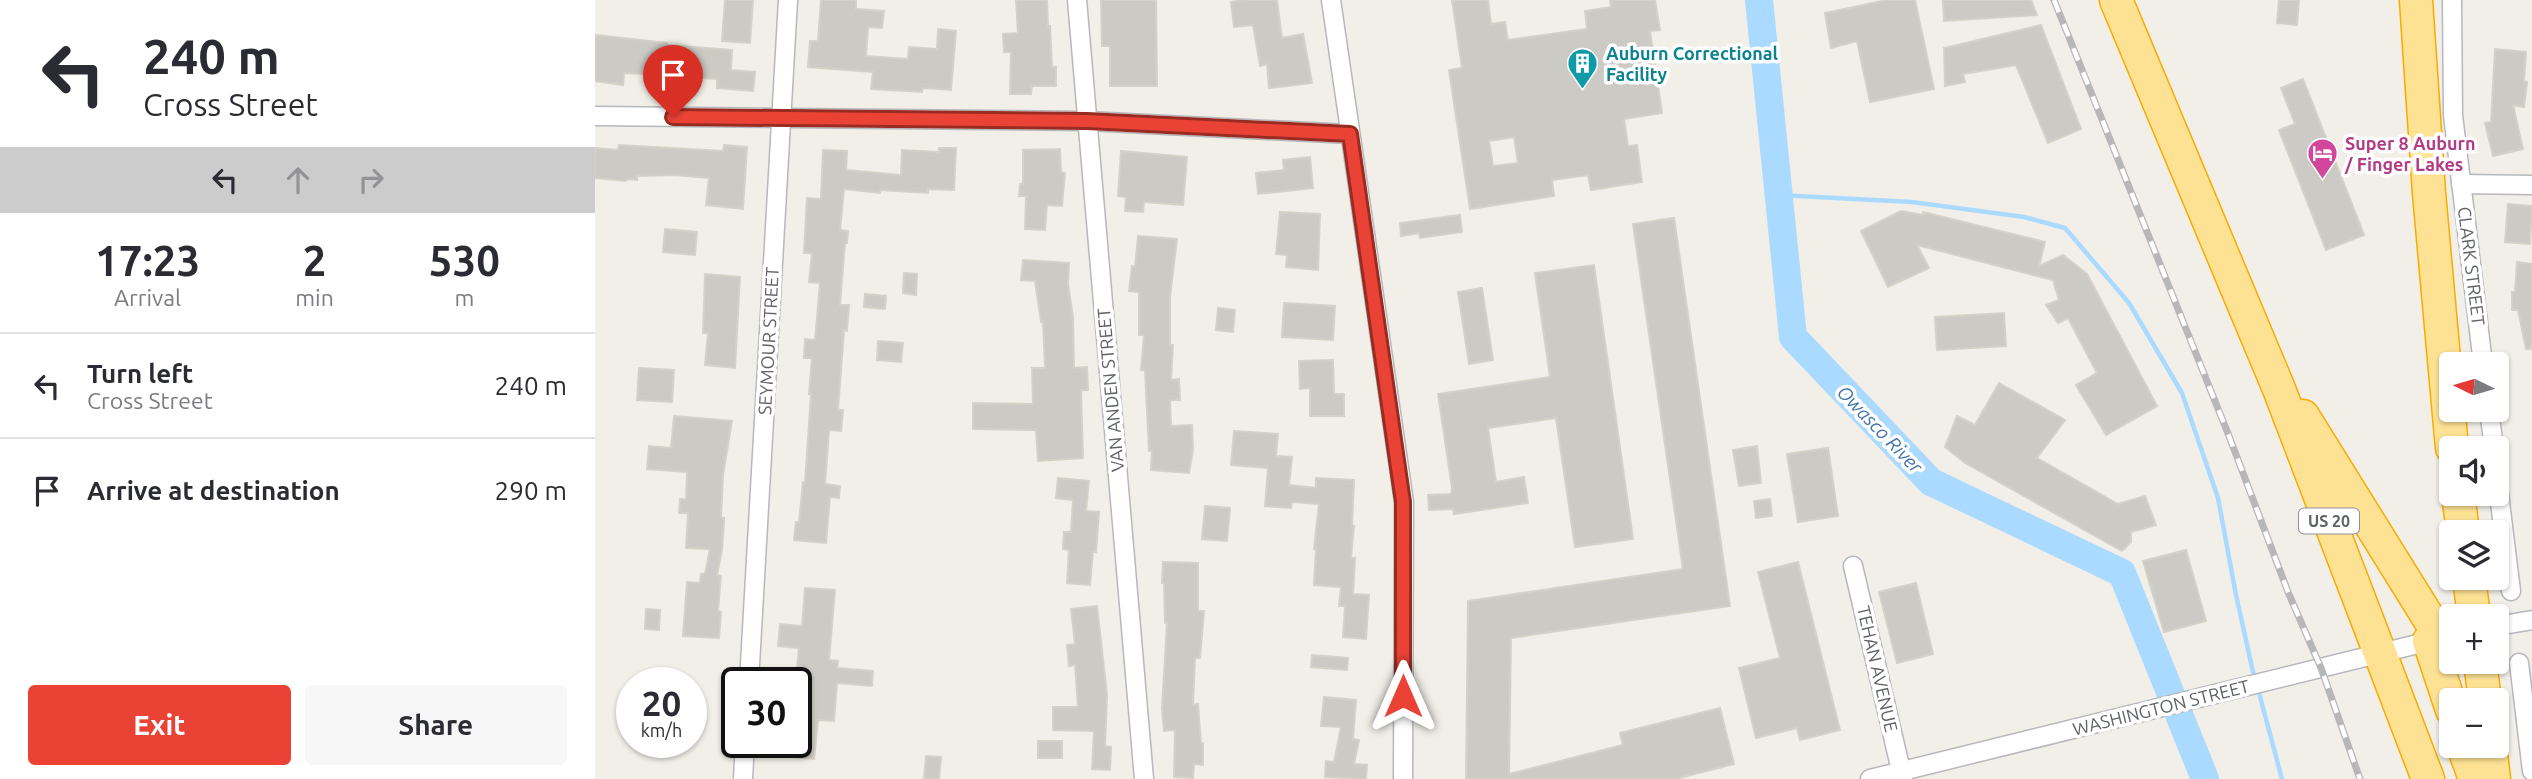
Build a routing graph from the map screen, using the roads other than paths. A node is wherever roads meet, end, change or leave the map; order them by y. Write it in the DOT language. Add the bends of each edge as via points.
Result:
graph roads {
  1 [pos="788,0"];
  2 [pos="1077,0"];
  3 [pos="1331,0"];
  4 [pos="2116,0"];
  5 [pos="2416,0"];
  6 [pos="2452,0"];
  7 [pos="595,116"];
  8 [pos="781,119"];
  9 [pos="1087,121"];
  10 [pos="1350,134"];
  11 [pos="2461,184"];
  12 [pos="2532,185"];
  13 [pos="2482,352"];
  14 [pos="2279,389"];
  15 [pos="2451,436"];
  16 [pos="2500,506"];
  17 [pos="1853,566"];
  18 [pos="2511,591"];
  19 [pos="2532,620"];
  20 [pos="2509,624"];
  21 [pos="2439,635"];
  22 [pos="2439,638"];
  23 [pos="2380,653"];
  24 [pos="2519,663"];
  25 [pos="750,667"];
  26 [pos="744,758"];
  27 [pos="2467,758"];
  28 [pos="2491,758"];
  29 [pos="2532,771"];
  30 [pos="1902,775"];
  31 [pos="743,779"];
  32 [pos="1144,779"];
  33 [pos="1403,779"];
  34 [pos="1870,779"];
  35 [pos="2428,779"];
  36 [pos="2475,779"];
  37 [pos="2494,779"];
  1 -- 8 [label="street, SEYMOUR STREET"];
  2 -- 9 [label="street, VAN ANDEN STREET"];
  3 -- 10 [label="street"];
  4 -- 14 [label="highway, US 20"];
  5 -- 15 [label="highway"];
  6 -- 11 [label="street, CLARK STREET" via="2453,115"];
  7 -- 8 [label="street"];
  8 -- 9 [label="street"];
  8 -- 25 [label="street, SEYMOUR STREET"];
  9 -- 10 [label="street"];
  9 -- 32 [label="street, VAN ANDEN STREET"];
  10 -- 33 [label="street" via="1403,502"];
  11 -- 12 [label="street"];
  11 -- 13 [label="street, CLARK STREET"];
  14 -- 21 [label="highway" via="2322,444"];
  14 -- 23 [label="highway, US 20"];
  16 -- 18 [label="street"];
  17 -- 30 [label="street, TEHAN AVENUE"];
  19 -- 20 [label="street"];
  22 -- 23 [label="street, WASHINGTON STREET"];
  23 -- 30 [label="street, WASHINGTON STREET"];
  23 -- 35 [label="highway, US 20"];
  24 -- 29 [label="street"];
  26 -- 31 [label="street"];
  27 -- 36 [label="highway"];
  28 -- 37 [label="highway"];
  30 -- 34 [label="street, WASHINGTON STREET"];
}
